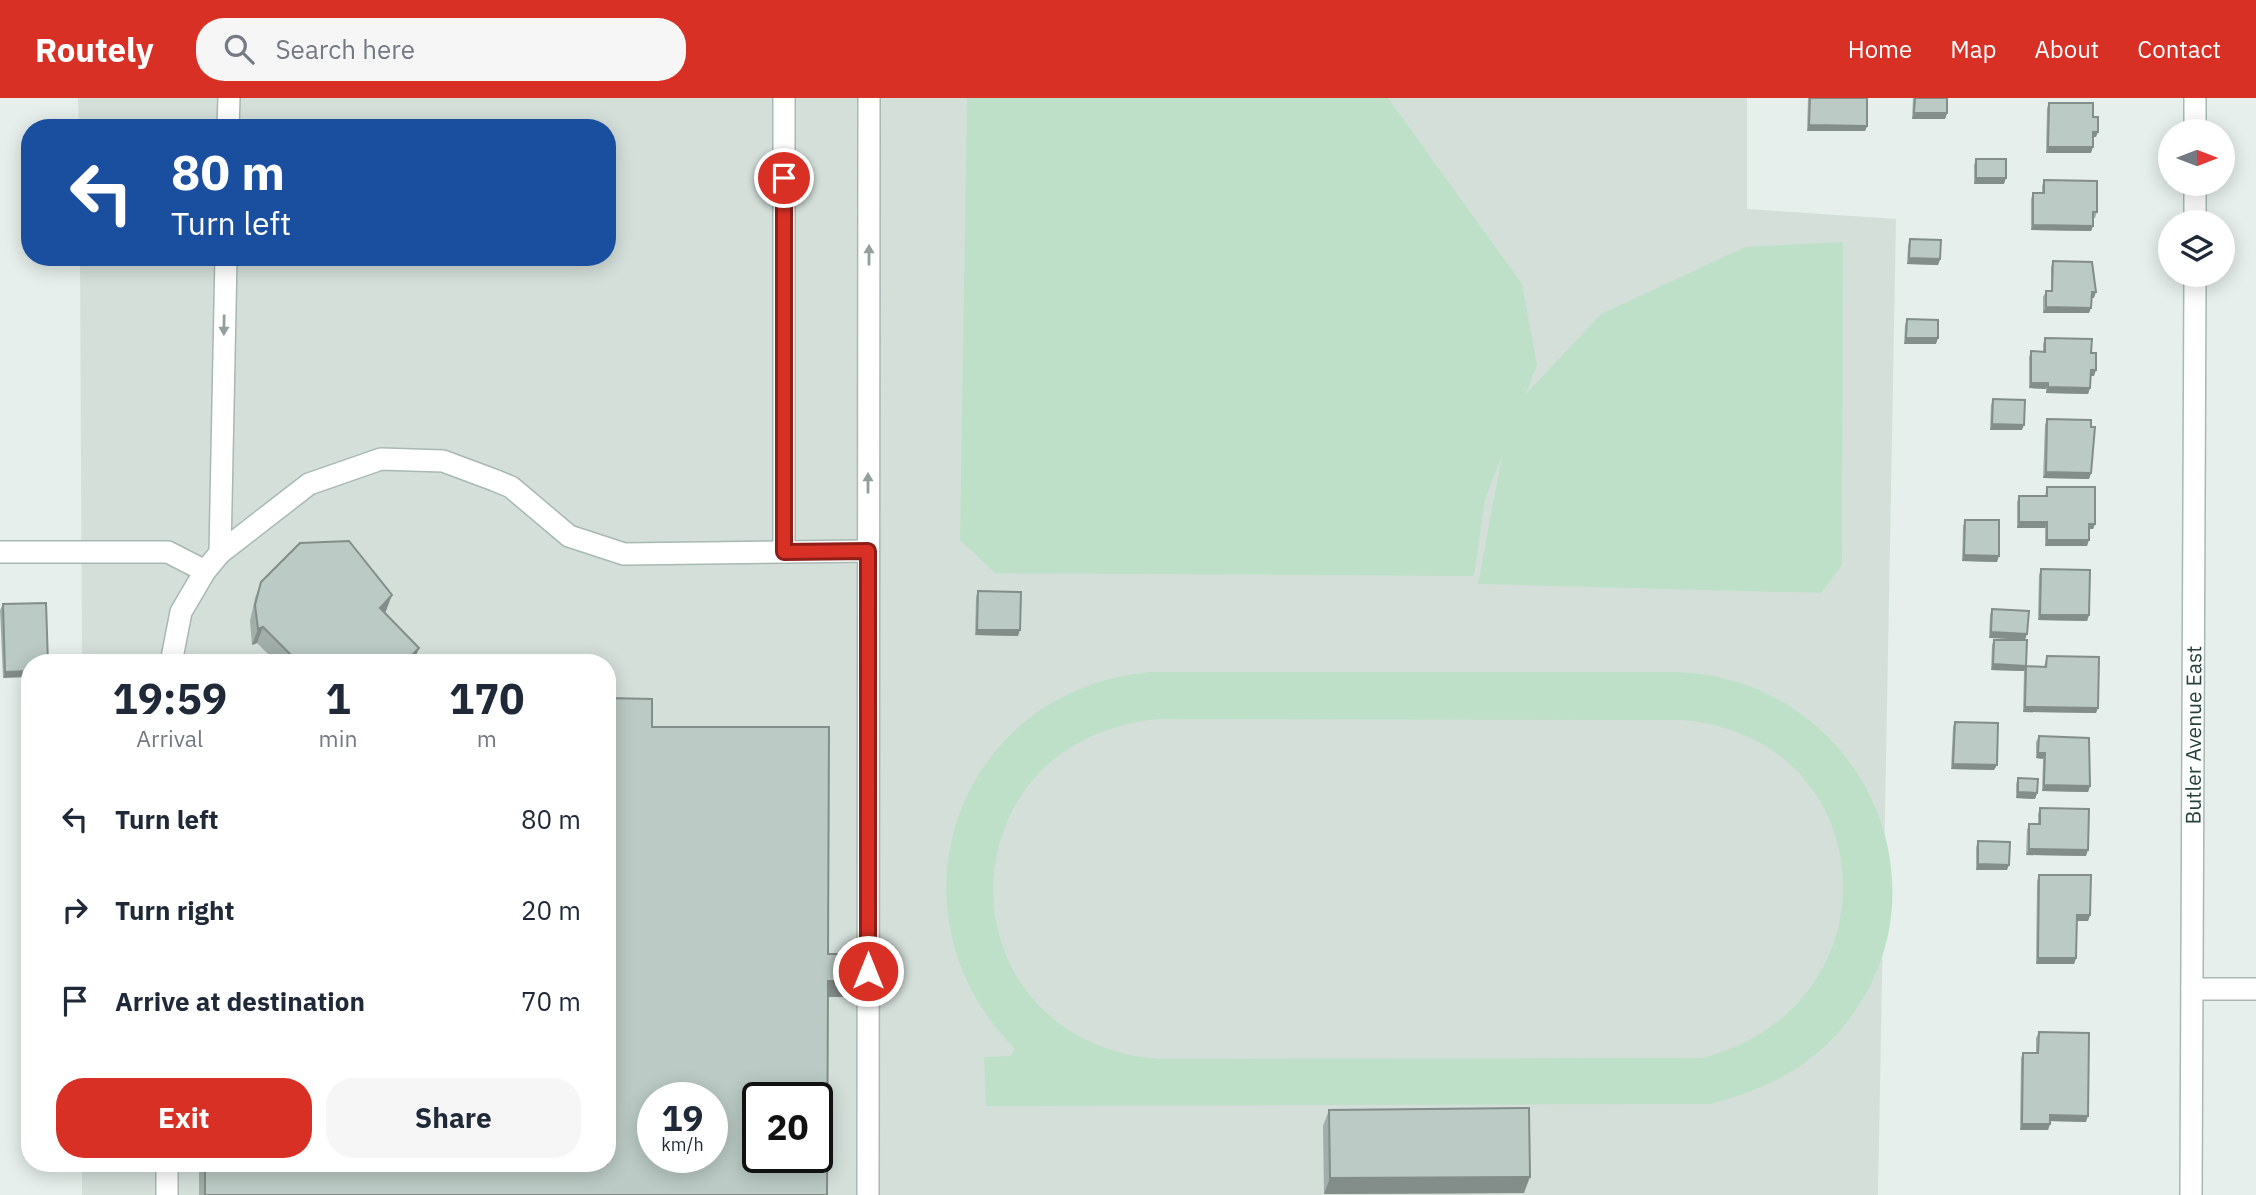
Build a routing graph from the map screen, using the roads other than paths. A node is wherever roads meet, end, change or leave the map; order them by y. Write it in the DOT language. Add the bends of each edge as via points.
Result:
graph roads {
  1 [pos="229,98"];
  2 [pos="784,98"];
  3 [pos="869,98"];
  4 [pos="2196,98"];
  5 [pos="228,119"];
  6 [pos="2195,119"];
  7 [pos="226,266"];
  8 [pos="2195,287"];
  9 [pos="868,551"];
  10 [pos="0,552"];
  11 [pos="784,552"];
  12 [pos="220,553"];
  13 [pos="205,571"];
  14 [pos="173,654"];
  15 [pos="2192,989"];
  16 [pos="2256,989"];
  17 [pos="167,1172"];
  18 [pos="167,1195"];
  19 [pos="868,1195"];
  20 [pos="2191,1195"];
  1 -- 5 [label="street"];
  2 -- 11 [label="street"];
  9 -- 3 [label="street, one-way"];
  4 -- 6 [label="street"];
  7 -- 12 [label="street, one-way"];
  8 -- 15 [label="street, Butler Avenue East"];
  9 -- 11 [label="street"];
  9 -- 19 [label="street"];
  10 -- 13 [label="street" via="169,552"];
  11 -- 12 [label="street" via="624,554 569,536 511,487 494,480 443,461 381,459 309,484"];
  12 -- 13 [label="street"];
  13 -- 14 [label="street" via="181,612"];
  15 -- 16 [label="street"];
  15 -- 20 [label="street, Butler Avenue East"];
  17 -- 18 [label="street"];
}
